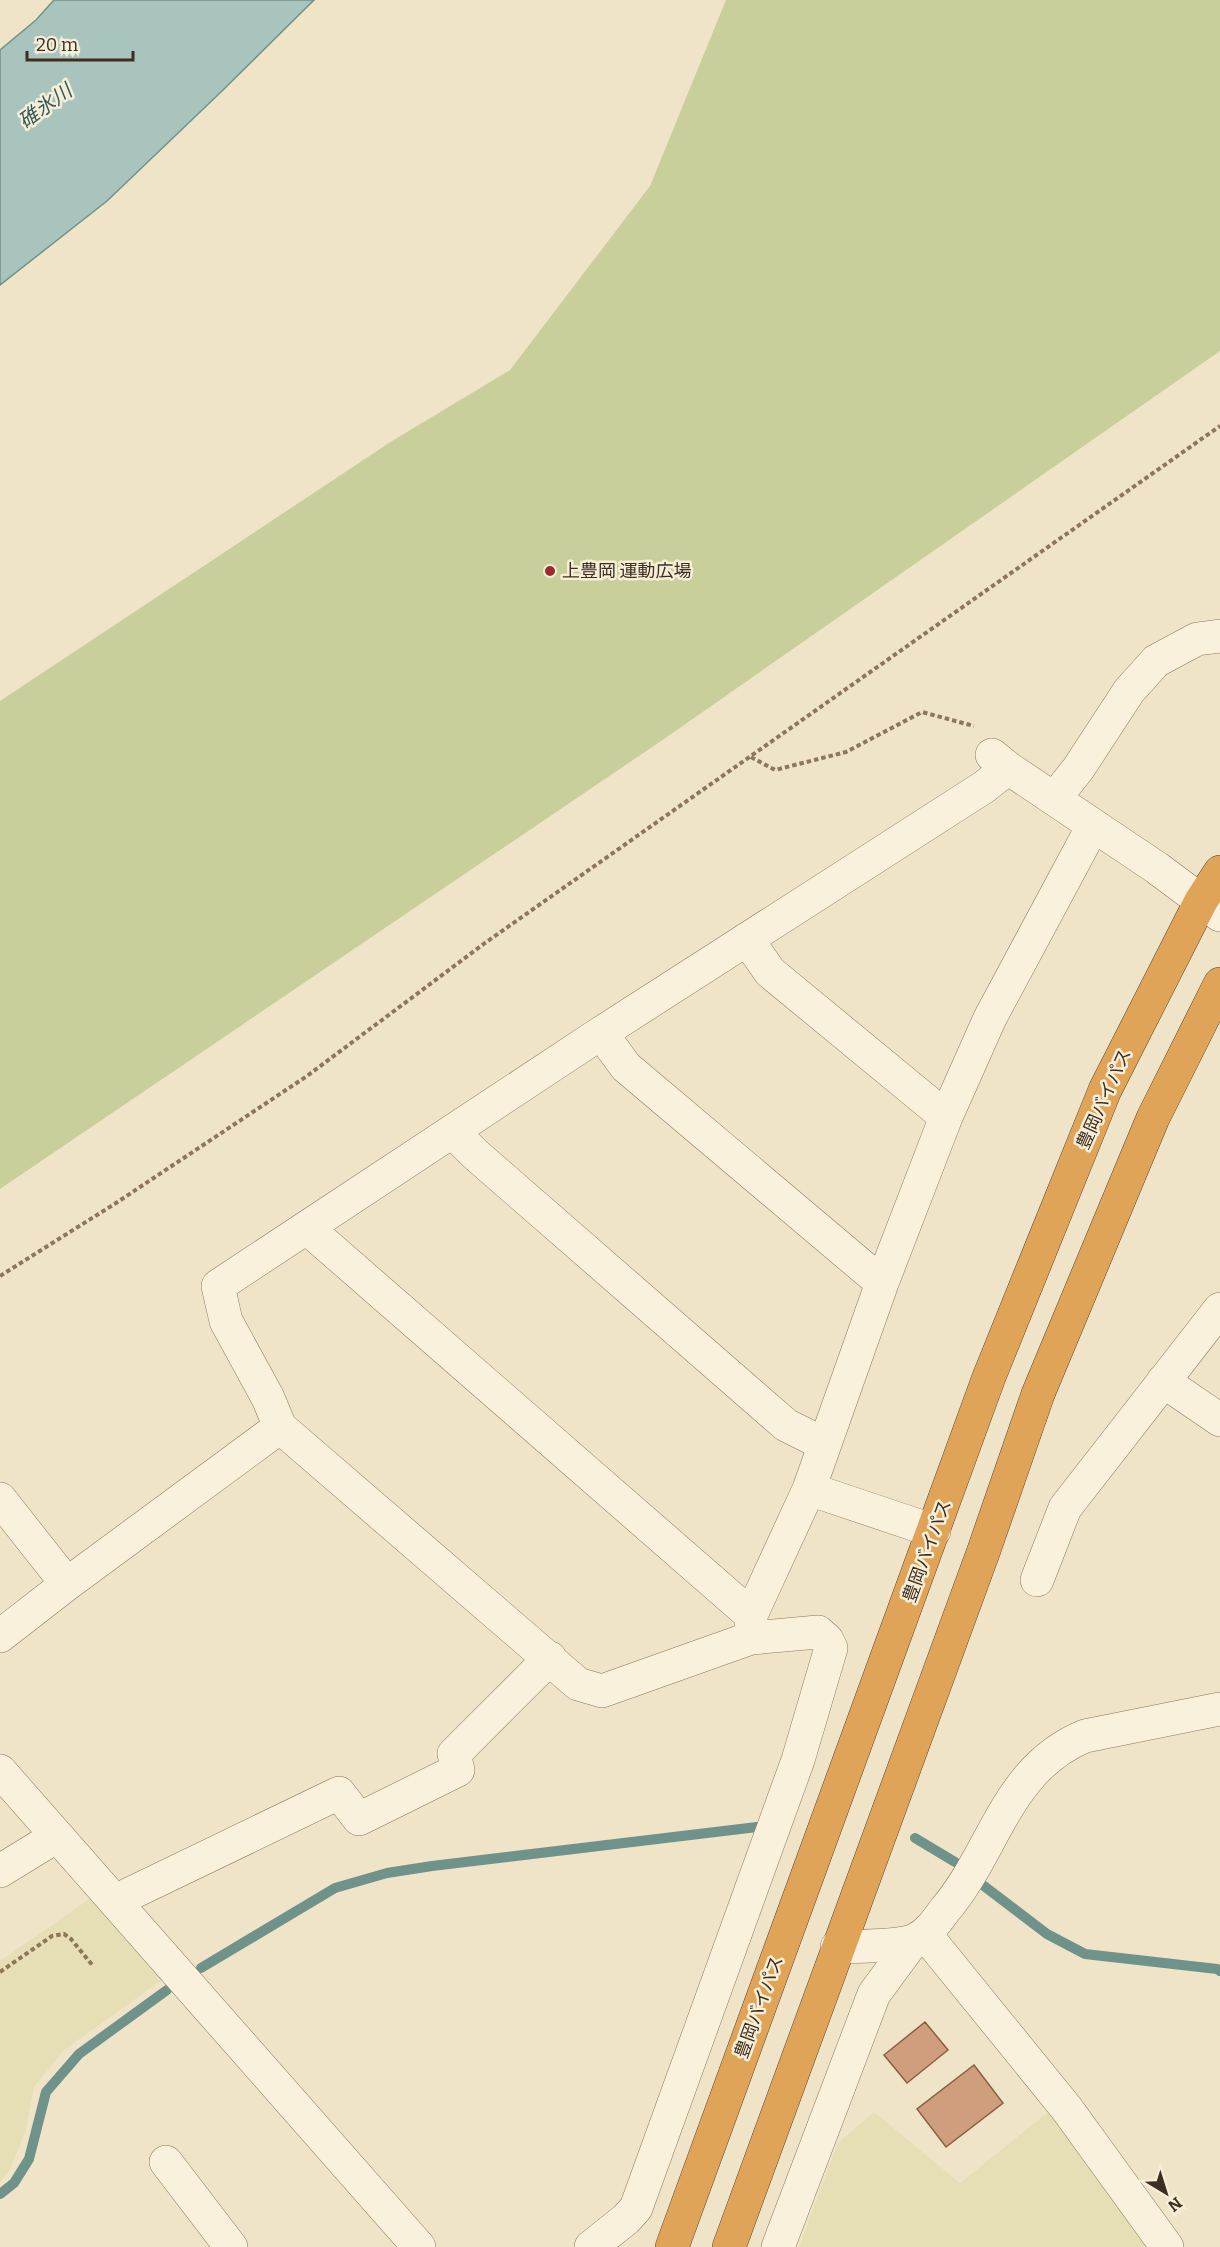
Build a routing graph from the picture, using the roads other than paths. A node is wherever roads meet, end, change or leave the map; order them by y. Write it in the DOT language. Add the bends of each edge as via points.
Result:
graph roads {
  1 [pos="1220,636"];
  2 [pos="1054,799"];
  3 [pos="1093,826"];
  4 [pos="1220,872"];
  5 [pos="1211,908"];
  6 [pos="747,939"];
  7 [pos="1220,984"];
  8 [pos="601,1033"];
  9 [pos="946,1117"];
  10 [pos="453,1132"];
  11 [pos="307,1228"];
  12 [pos="882,1283"];
  13 [pos="1220,1309"];
  14 [pos="1163,1382"];
  15 [pos="1220,1420"];
  16 [pos="280,1427"];
  17 [pos="824,1444"];
  18 [pos="809,1489"];
  19 [pos="0,1499"];
  20 [pos="934,1531"];
  21 [pos="1037,1580"];
  22 [pos="67,1584"];
  23 [pos="751,1626"];
  24 [pos="0,1636"];
  25 [pos="550,1658"];
  26 [pos="1220,1708"];
  27 [pos="0,1771"];
  28 [pos="57,1836"];
  29 [pos="0,1872"];
  30 [pos="115,1901"];
  31 [pos="919,1938"];
  32 [pos="837,1947"];
  33 [pos="166,2162"];
  34 [pos="231,2247"];
  35 [pos="419,2247"];
  36 [pos="591,2247"];
  37 [pos="672,2247"];
  38 [pos="729,2247"];
  39 [pos="778,2247"];
  40 [pos="1167,2247"];
  1 -- 2 [label="street" via="1197,639 1156,661 1129,691"];
  2 -- 3 [label="street"];
  2 -- 6 [label="street" via="1000,762 984,787"];
  3 -- 5 [label="street"];
  3 -- 9 [label="street" via="990,1018"];
  4 -- 5 [label="highway, 豊岡バイパス"];
  5 -- 20 [label="highway, 豊岡バイパス" via="1105,1090 1002,1345"];
  6 -- 8 [label="street"];
  6 -- 9 [label="street" via="770,972"];
  7 -- 32 [label="highway" via="1153,1118 1038,1394"];
  8 -- 10 [label="street"];
  8 -- 12 [label="street" via="626,1066"];
  9 -- 12 [label="street"];
  10 -- 11 [label="street"];
  10 -- 17 [label="street" via="786,1425"];
  11 -- 16 [label="street" via="218,1286 226,1321"];
  11 -- 23 [label="street"];
  12 -- 17 [label="street"];
  13 -- 14 [label="street"];
  14 -- 15 [label="street"];
  14 -- 21 [label="street" via="1065,1508"];
  16 -- 22 [label="street"];
  16 -- 25 [label="street"];
  17 -- 18 [label="street"];
  18 -- 20 [label="street"];
  18 -- 23 [label="street"];
  19 -- 22 [label="street"];
  20 -- 37 [label="highway, 豊岡バイパス"];
  22 -- 24 [label="street"];
  23 -- 25 [label="street" via="602,1691 578,1684"];
  23 -- 36 [label="street" via="819,1632 831,1648 798,1760 636,2208"];
  25 -- 30 [label="street" via="454,1754 458,1770 359,1819 339,1793"];
  26 -- 31 [label="street" via="1065,1744 1015,1792 960,1893"];
  27 -- 28 [label="street"];
  28 -- 29 [label="street"];
  28 -- 30 [label="street"];
  30 -- 35 [label="street"];
  31 -- 32 [label="street"];
  31 -- 39 [label="street" via="874,1994"];
  31 -- 40 [label="street" via="1067,2109"];
  32 -- 38 [label="highway"];
  33 -- 34 [label="street"];
}
